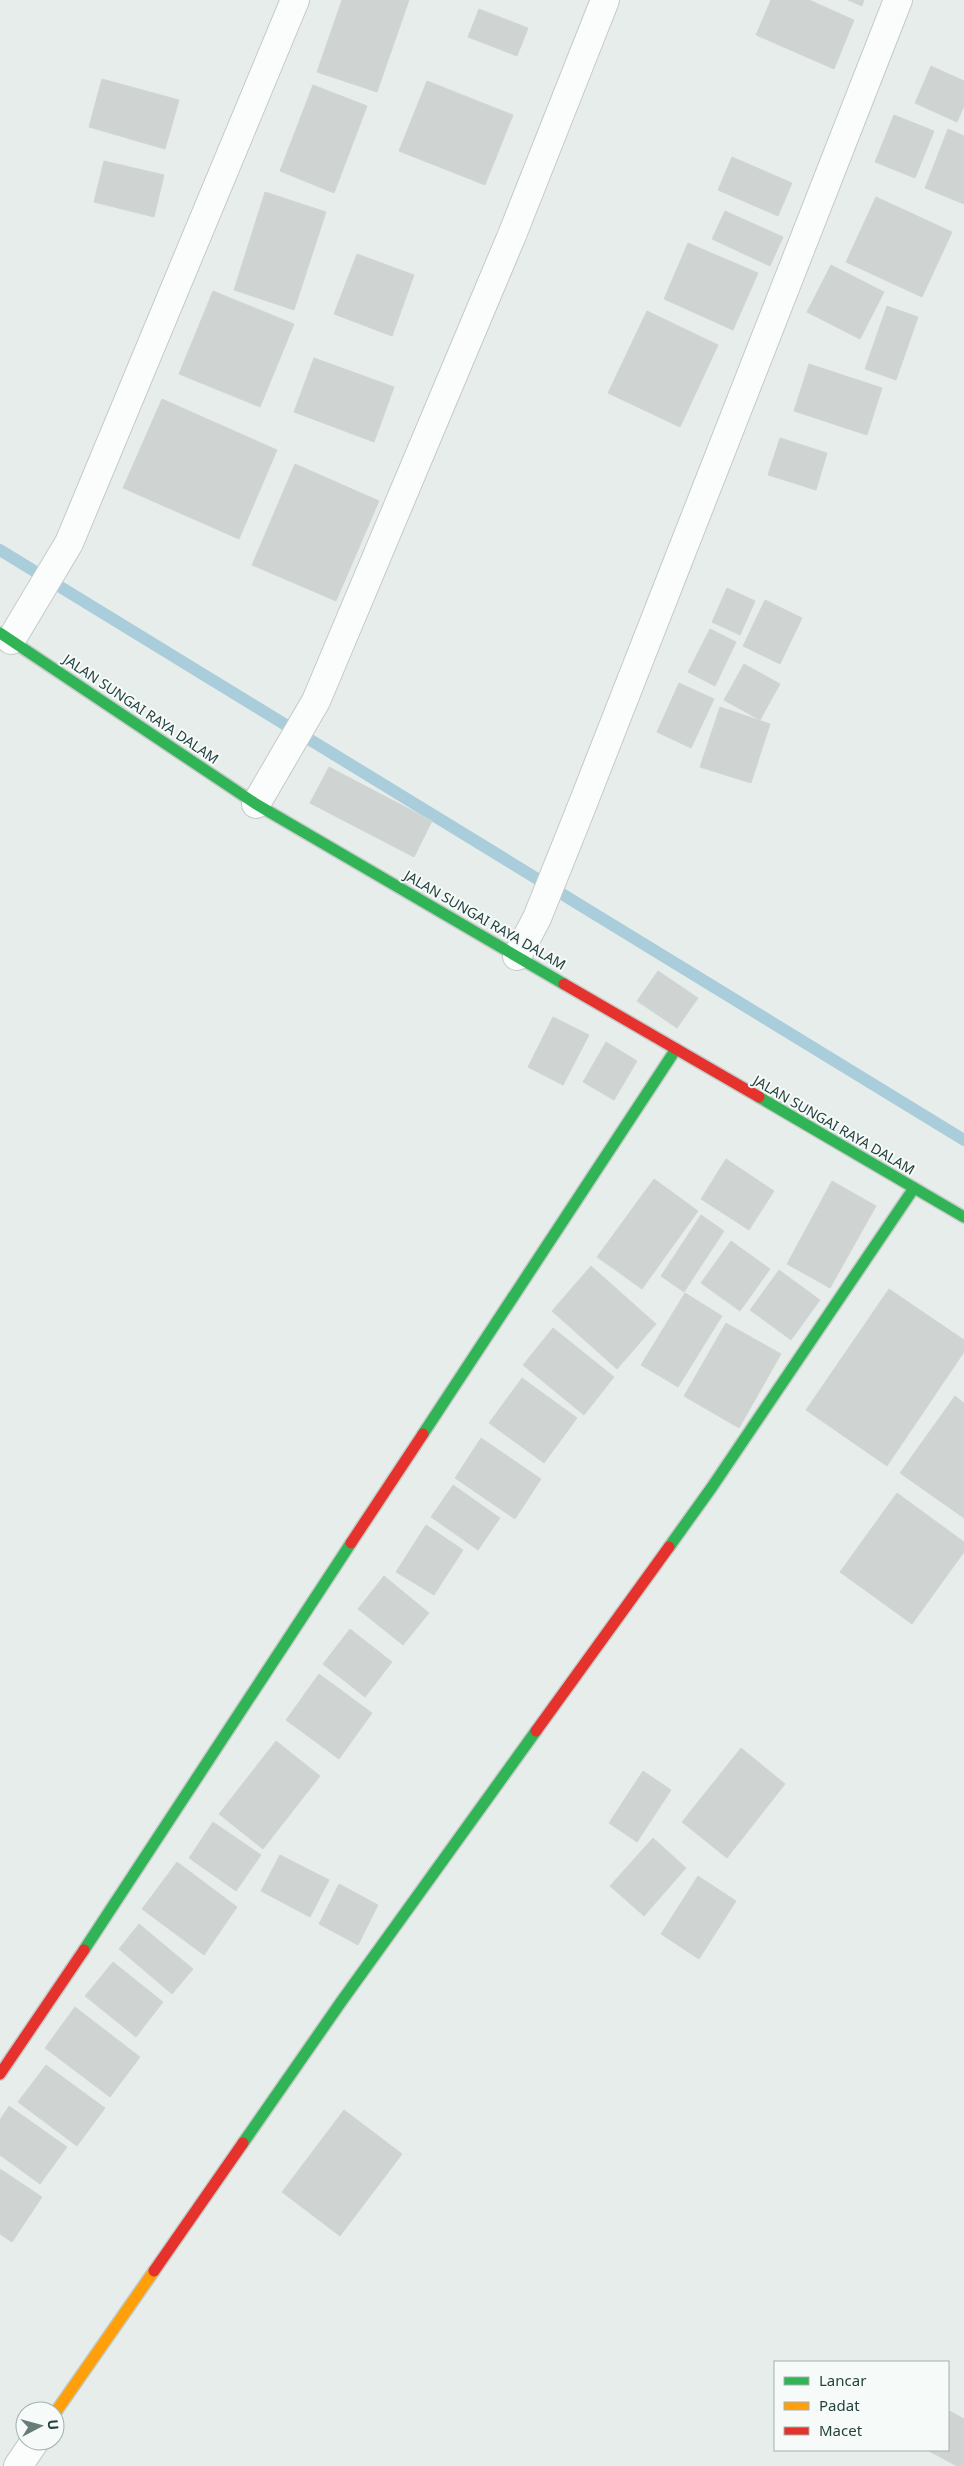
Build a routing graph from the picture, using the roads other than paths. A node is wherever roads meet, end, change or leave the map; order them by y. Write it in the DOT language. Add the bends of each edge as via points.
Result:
graph roads {
  1 [pos="295,0"];
  2 [pos="605,0"];
  3 [pos="898,0"];
  4 [pos="6,637"];
  5 [pos="256,804"];
  6 [pos="517,956"];
  7 [pos="676,1049"];
  8 [pos="914,1188"];
  9 [pos="964,1217"];
  10 [pos="0,2074"];
  11 [pos="63,2401"];
  12 [pos="29,2451"];
  13 [pos="18,2466"];
  1 -- 4 [label="street" via="69,543 32,607"];
  2 -- 5 [label="street" via="512,236 316,701"];
  3 -- 6 [label="street" via="578,816 537,918"];
  4 -- 5 [label="street, JALAN SUNGAI RAYA DALAM"];
  5 -- 6 [label="street, JALAN SUNGAI RAYA DALAM"];
  6 -- 7 [label="street, JALAN SUNGAI RAYA DALAM"];
  7 -- 8 [label="street, JALAN SUNGAI RAYA DALAM"];
  7 -- 10 [label="street"];
  8 -- 9 [label="street, JALAN SUNGAI RAYA DALAM"];
  8 -- 11 [label="street" via="712,1486 341,2002"];
  12 -- 13 [label="street"];
}
